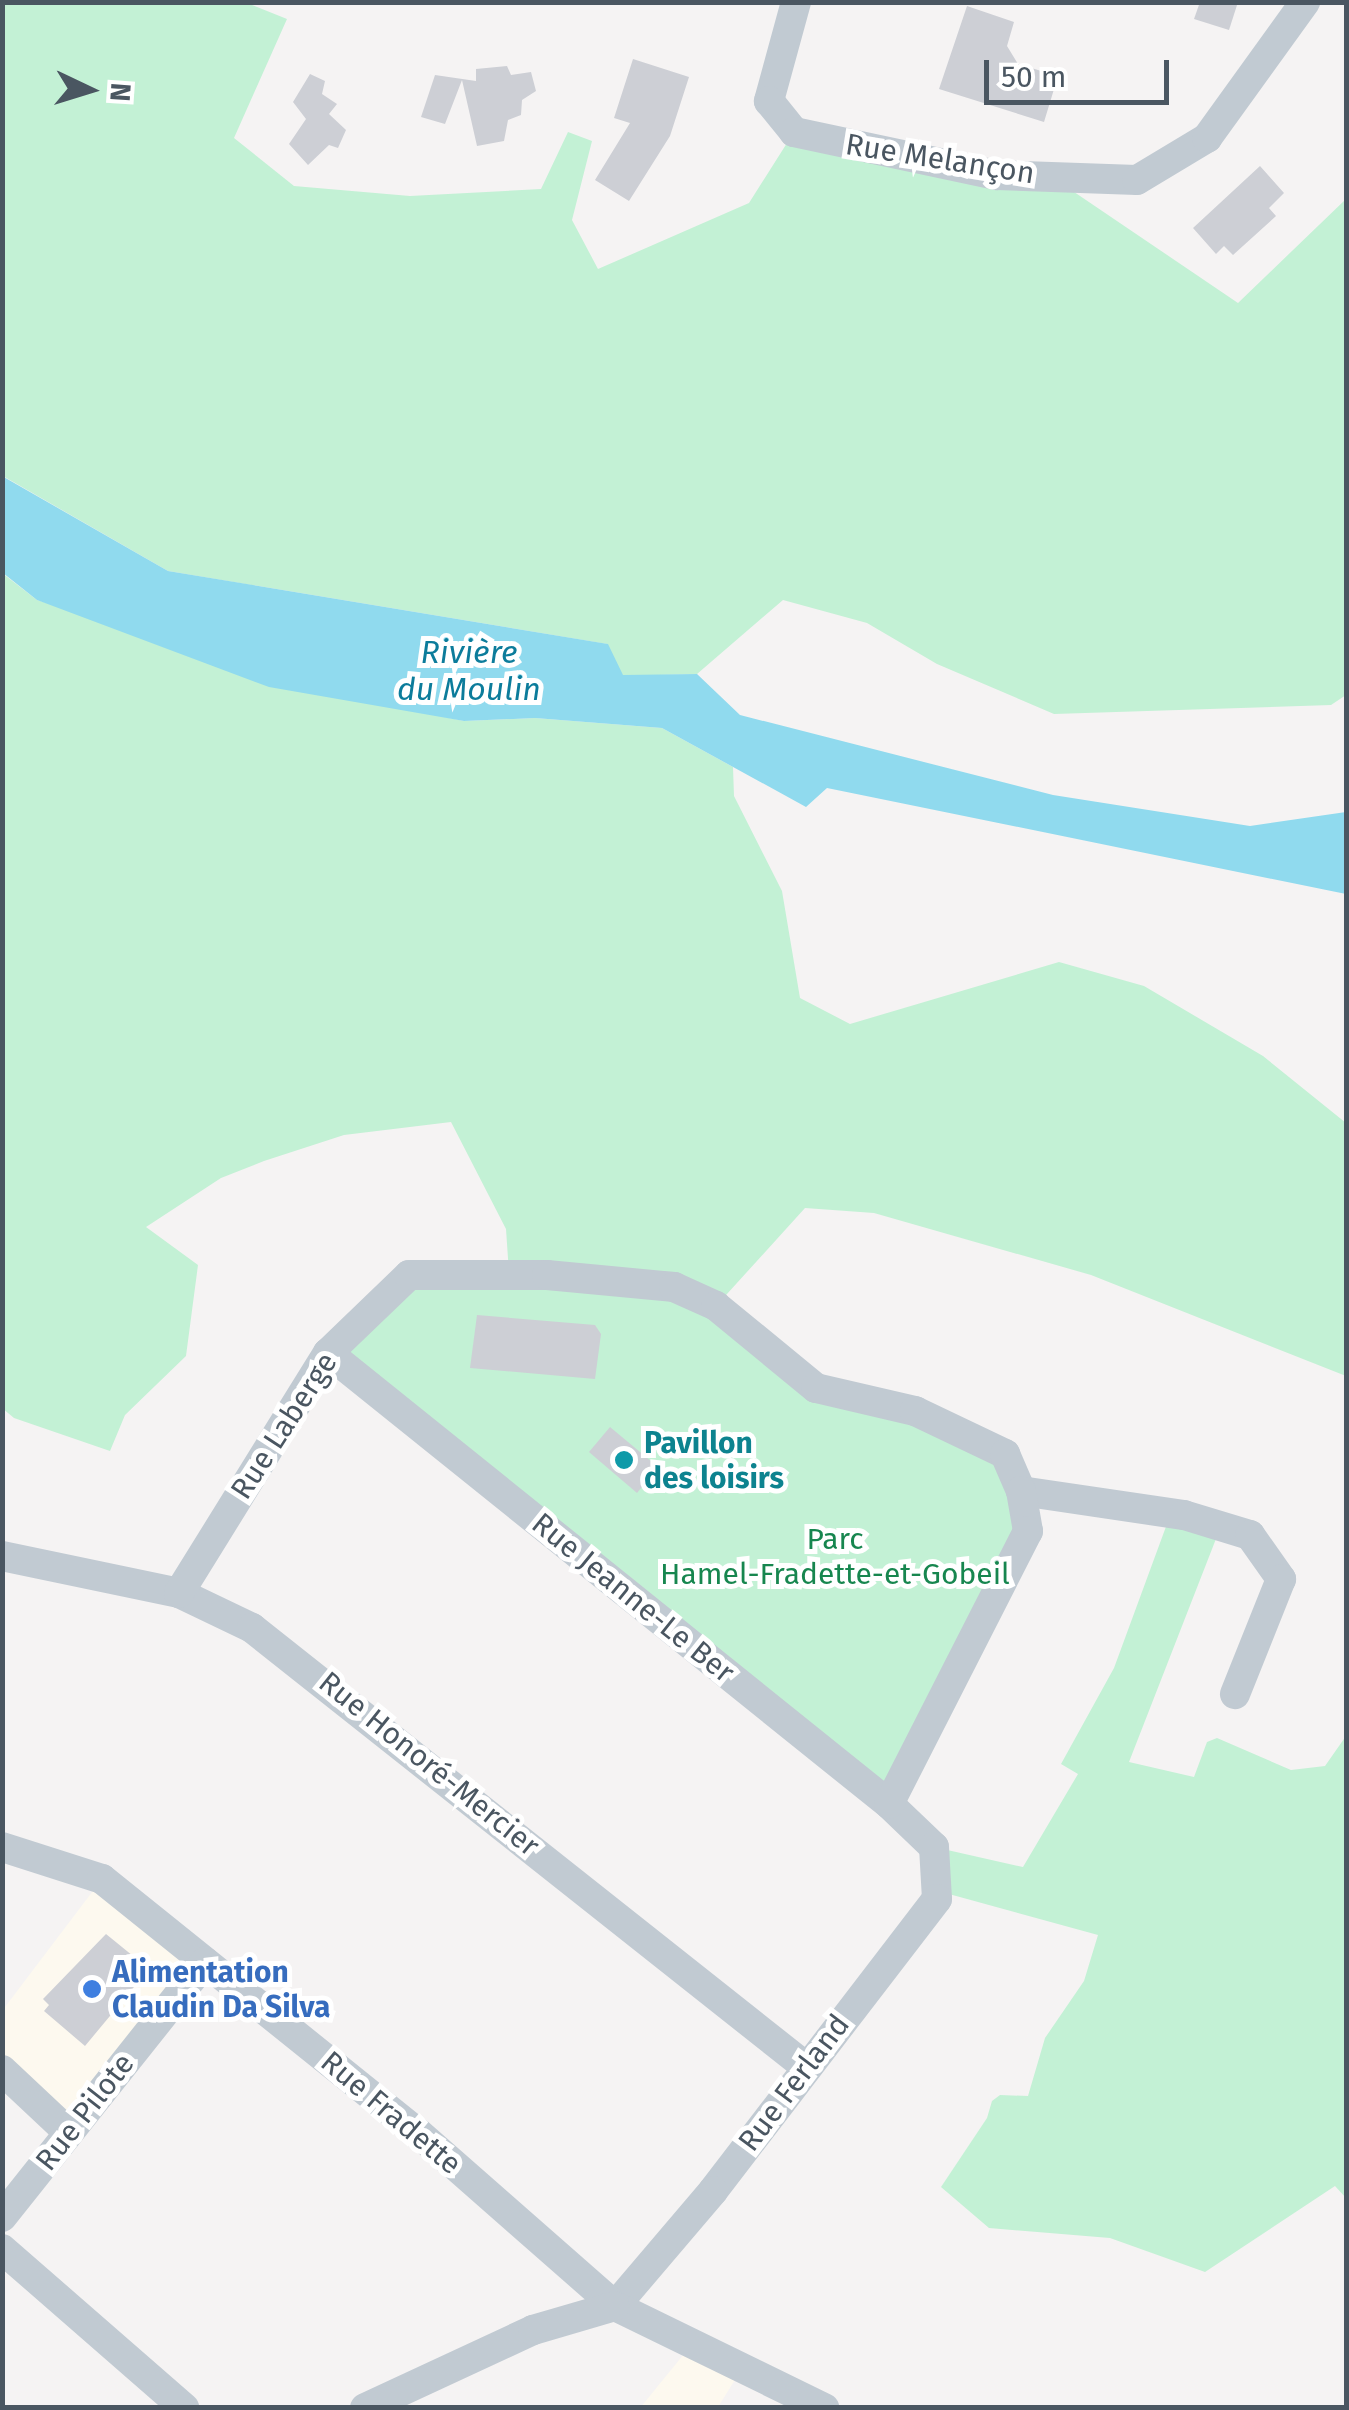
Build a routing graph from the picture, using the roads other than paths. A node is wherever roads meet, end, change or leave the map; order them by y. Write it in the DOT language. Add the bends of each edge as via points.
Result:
graph roads {
  1 [pos="796,2"];
  2 [pos="1305,2"];
  3 [pos="328,1353"];
  4 [pos="1020,1491"];
  5 [pos="2,1556"];
  6 [pos="179,1593"];
  7 [pos="1234,1694"];
  8 [pos="889,1804"];
  9 [pos="2,1847"];
  10 [pos="934,1847"];
  11 [pos="205,1962"];
  12 [pos="806,2067"];
  13 [pos="2,2070"];
  14 [pos="68,2132"];
  15 [pos="2,2217"];
  16 [pos="2,2249"];
  17 [pos="615,2306"];
  18 [pos="184,2408"];
  19 [pos="365,2408"];
  20 [pos="824,2408"];
  1 -- 2 [label="street, Rue Melançon" via="769,101 794,132 997,175 1137,180 1207,138"];
  3 -- 4 [label="street, Rue Laberge" via="409,1275 547,1275 674,1287 716,1306 816,1388 915,1412 1005,1454"];
  3 -- 6 [label="street, Rue Laberge"];
  3 -- 8 [label="street, Rue Jeanne-Le Ber"];
  4 -- 7 [label="street" via="1184,1514 1250,1535 1281,1579"];
  4 -- 8 [label="street" via="1028,1531"];
  5 -- 6 [label="street, Rue Honoré-Mercier"];
  6 -- 12 [label="street, Rue Honoré-Mercier" via="295,1656"];
  8 -- 10 [label="street, Rue Jeanne-Le Ber"];
  9 -- 11 [label="street, Rue Fradette" via="102,1879"];
  10 -- 12 [label="street, Rue Ferland" via="937,1899"];
  11 -- 14 [label="street, Rue Pilote"];
  11 -- 17 [label="street, Rue Fradette" via="417,2132"];
  12 -- 17 [label="street, Rue Ferland"];
  13 -- 14 [label="street"];
  14 -- 15 [label="street, Rue Pilote"];
  16 -- 18 [label="street"];
  17 -- 19 [label="street" via="533,2330"];
  17 -- 20 [label="street, Rue Fradette"];
}
